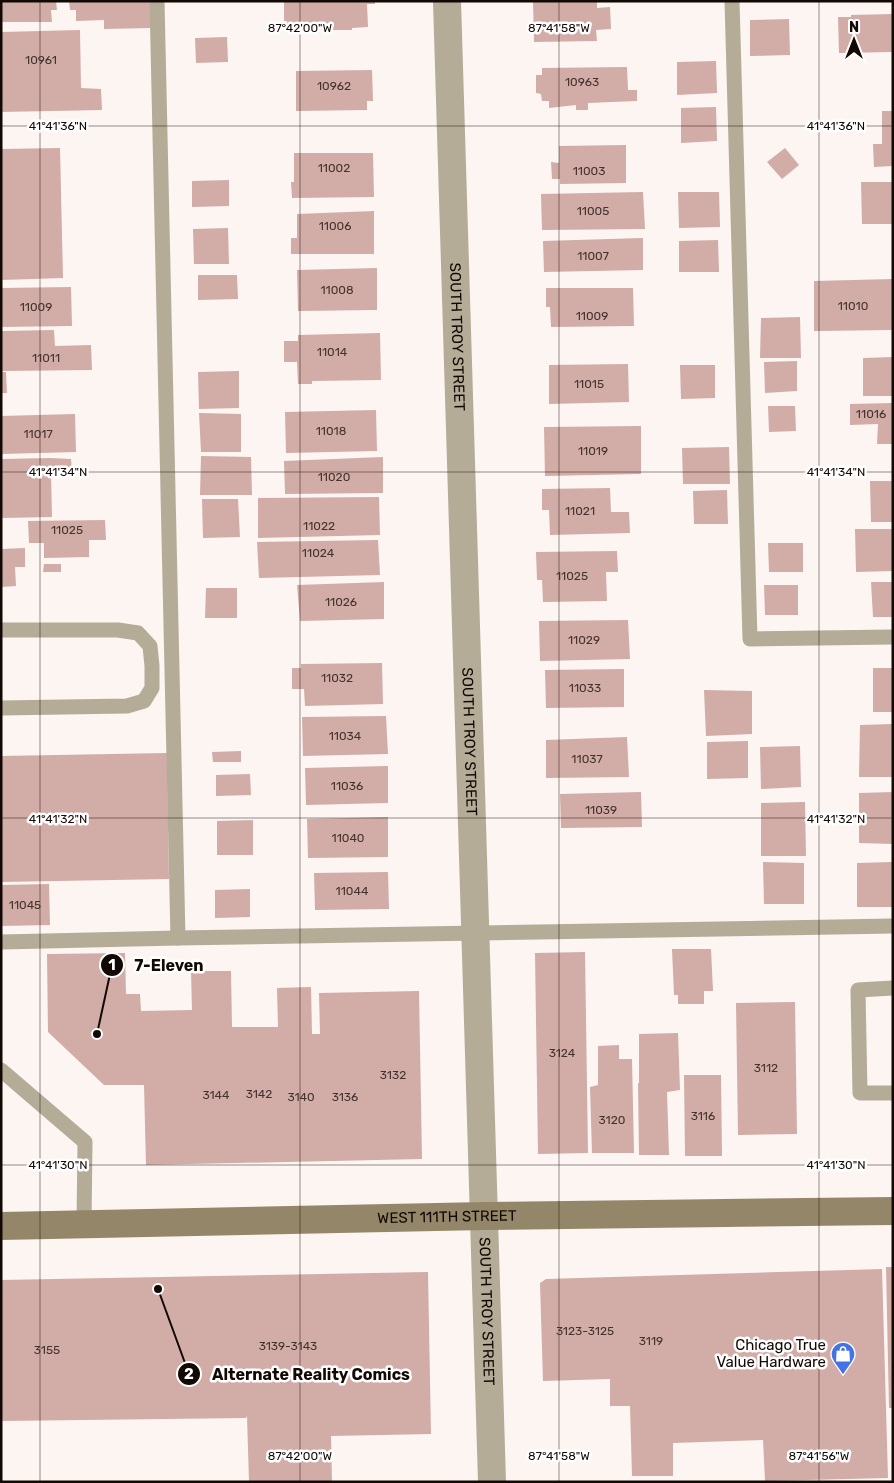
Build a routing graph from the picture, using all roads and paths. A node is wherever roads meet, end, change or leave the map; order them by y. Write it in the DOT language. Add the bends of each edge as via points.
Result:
graph roads {
  1 [pos="157,1"];
  2 [pos="447,1"];
  3 [pos="732,1"];
  4 [pos="1,630"];
  5 [pos="893,637"];
  6 [pos="1,708"];
  7 [pos="893,926"];
  8 [pos="476,934"];
  9 [pos="178,938"];
  10 [pos="1,942"];
  11 [pos="893,988"];
  12 [pos="1,1070"];
  13 [pos="893,1092"];
  14 [pos="893,1212"];
  15 [pos="485,1216"];
  16 [pos="84,1224"];
  17 [pos="1,1226"];
  18 [pos="492,1482"];
  1 -- 9 [label="lane"];
  2 -- 8 [label="street, SOUTH TROY STREET"];
  3 -- 5 [label="lane" via="750,639"];
  4 -- 6 [label="lane" via="118,630 138,633 150,646 152,688 144,701 127,706"];
  7 -- 8 [label="lane"];
  8 -- 9 [label="lane"];
  8 -- 15 [label="street, SOUTH TROY STREET"];
  9 -- 10 [label="lane"];
  11 -- 13 [label="lane" via="858,990 860,1093"];
  12 -- 16 [label="lane" via="85,1142"];
  14 -- 15 [label="main road, WEST 111TH STREET"];
  15 -- 16 [label="main road, WEST 111TH STREET"];
  15 -- 18 [label="street, SOUTH TROY STREET"];
  16 -- 17 [label="main road, WEST 111TH STREET"];
}
